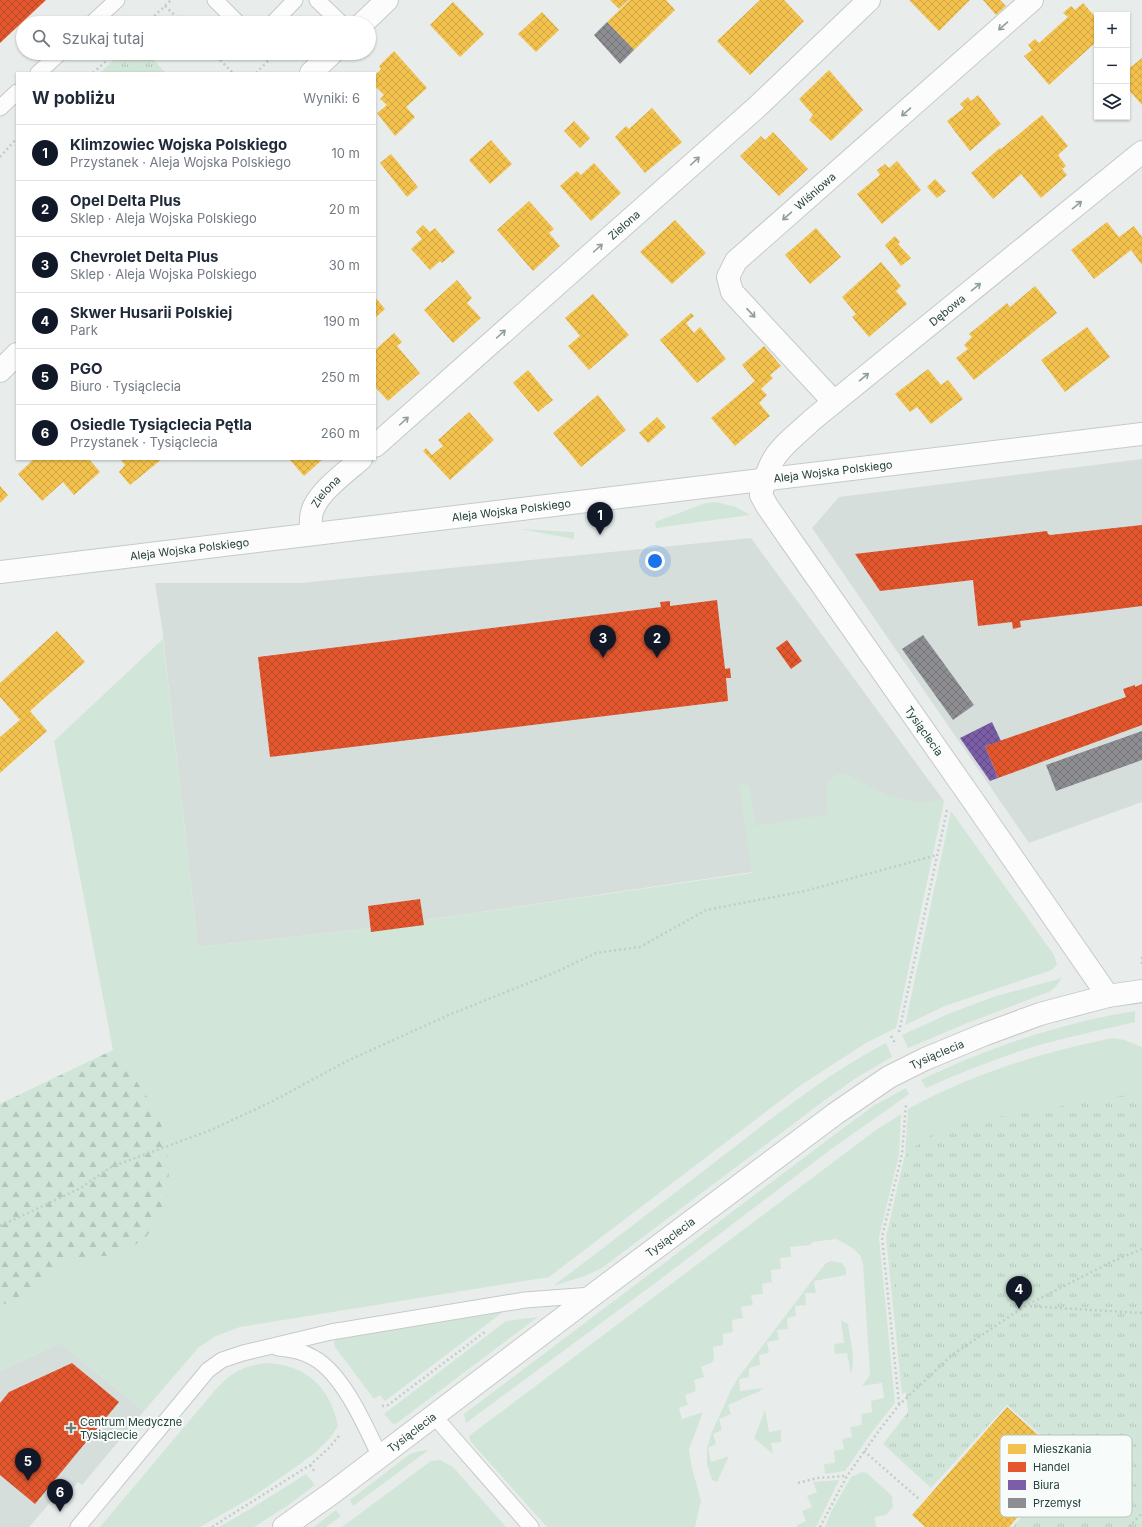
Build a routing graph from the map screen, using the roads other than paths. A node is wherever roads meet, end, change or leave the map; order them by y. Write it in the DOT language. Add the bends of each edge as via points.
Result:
graph roads {
  1 [pos="118,0"];
  2 [pos="214,0"];
  3 [pos="295,0"];
  4 [pos="317,0"];
  5 [pos="387,0"];
  6 [pos="869,0"];
  7 [pos="1032,0"];
  8 [pos="100,16"];
  9 [pos="231,16"];
  10 [pos="280,16"];
  11 [pos="334,16"];
  12 [pos="370,16"];
  13 [pos="52,60"];
  14 [pos="325,60"];
  15 [pos="39,72"];
  16 [pos="312,72"];
  17 [pos="16,93"];
  18 [pos="0,108"];
  19 [pos="1142,152"];
  20 [pos="16,355"];
  21 [pos="0,371"];
  22 [pos="834,402"];
  23 [pos="1142,434"];
  24 [pos="376,445"];
  25 [pos="360,460"];
  26 [pos="765,480"];
  27 [pos="311,534"];
  28 [pos="0,572"];
  29 [pos="1142,991"];
  30 [pos="1108,996"];
  31 [pos="593,1295"];
  32 [pos="269,1346"];
  33 [pos="434,1416"];
  34 [pos="380,1457"];
  35 [pos="78,1527"];
  36 [pos="284,1527"];
  37 [pos="531,1527"];
  1 -- 8 [label="lane"];
  2 -- 9 [label="lane"];
  3 -- 10 [label="lane"];
  4 -- 11 [label="lane"];
  5 -- 12 [label="street"];
  24 -- 6 [label="street, Zielona, one-way" via="758,106"];
  7 -- 22 [label="street, Wiśniowa, one-way" via="736,262 728,277 732,292"];
  13 -- 15 [label="lane"];
  14 -- 16 [label="street"];
  17 -- 18 [label="lane"];
  22 -- 19 [label="street, Dębowa, one-way"];
  20 -- 21 [label="street"];
  22 -- 26 [label="street, Dębowa" via="777,455"];
  23 -- 26 [label="street, Aleja Wojska Polskiego"];
  25 -- 27 [label="street, Zielona" via="316,503 311,518"];
  26 -- 27 [label="street, Aleja Wojska Polskiego"];
  26 -- 30 [label="street, Tysiąclecia" via="761,495 767,506"];
  27 -- 28 [label="street, Aleja Wojska Polskiego"];
  29 -- 30 [label="street"];
  30 -- 31 [label="street, Tysiąclecia" via="1040,1014 983,1035 889,1077 835,1114"];
  31 -- 32 [label="lane" via="512,1301 331,1332"];
  31 -- 33 [label="street, Tysiąclecia"];
  32 -- 34 [label="lane" via="294,1349 314,1358 330,1372 344,1389 362,1419"];
  32 -- 35 [label="lane" via="222,1360 208,1370"];
  33 -- 34 [label="street, Tysiąclecia"];
  33 -- 37 [label="lane"];
  34 -- 36 [label="street, Tysiąclecia"];
}
